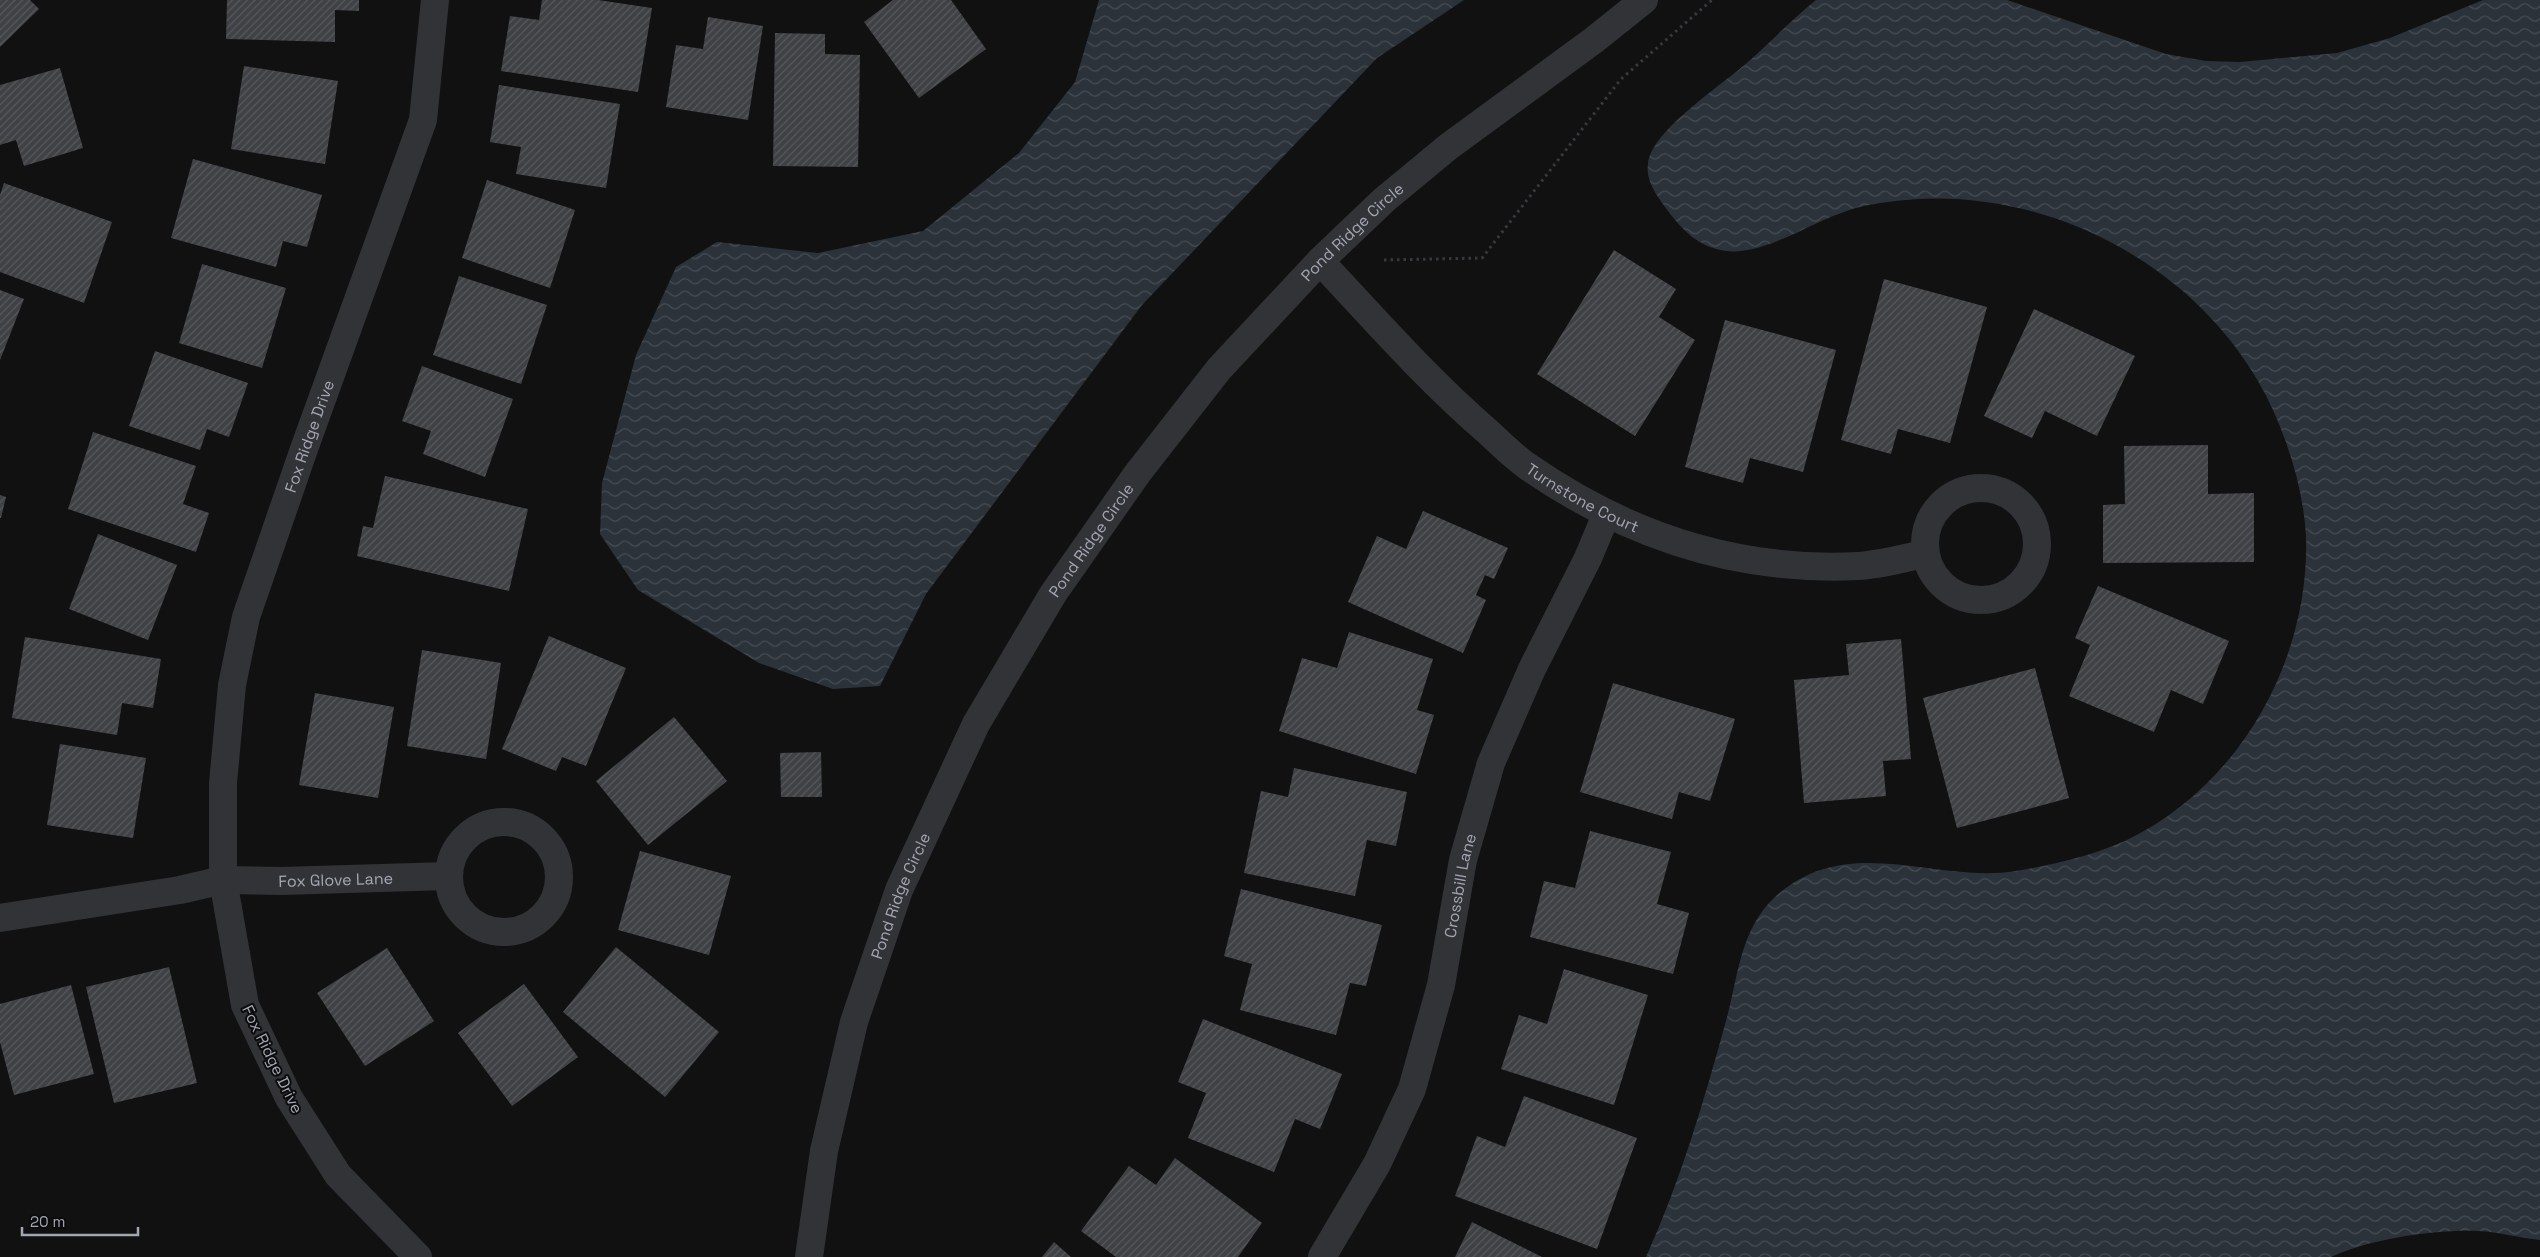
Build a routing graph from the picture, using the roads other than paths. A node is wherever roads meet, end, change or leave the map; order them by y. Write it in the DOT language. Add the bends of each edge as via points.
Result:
graph roads {
  1 [pos="435,0"];
  2 [pos="1644,0"];
  3 [pos="1320,261"];
  4 [pos="1606,515"];
  5 [pos="1925,554"];
  6 [pos="448,876"];
  7 [pos="223,880"];
  8 [pos="0,918"];
  9 [pos="418,1257"];
  10 [pos="808,1257"];
  11 [pos="1322,1257"];
  1 -- 7 [label="street, Fox Ridge Drive" via="423,120 246,617 232,685 224,773"];
  2 -- 3 [label="street, Pond Ridge Circle" via="1448,147 1384,200"];
  3 -- 4 [label="street, Turnstone Court" via="1459,406 1526,465"];
  3 -- 10 [label="street, Pond Ridge Circle" via="1219,369 1137,474 1053,594 976,724 899,890 854,1022 824,1151"];
  4 -- 5 [label="street, Turnstone Court" via="1659,537 1716,554 1787,564 1859,566"];
  4 -- 11 [label="street, Crossbill Lane" via="1491,763 1463,860 1441,985 1412,1089 1377,1164"];
  5 -- 5 [label="street" via="1932,572 1945,587 1962,597 1981,600 2000,596 2017,586 2029,571 2036,553 2036,533 2030,517 2005,493 1988,488 1970,488 1954,494 1935,512 1925,536"];
  6 -- 6 [label="street" via="450,894 458,909 471,922 486,930 503,933 520,930 542,916 557,895 559,878 557,860 550,844 538,832 522,824 505,821 488,823 459,843"];
  6 -- 7 [label="street, Fox Glove Lane"];
  7 -- 8 [label="street" via="180,890"];
  7 -- 9 [label="street, Fox Ridge Drive" via="245,1005 289,1098 338,1175"];
}
